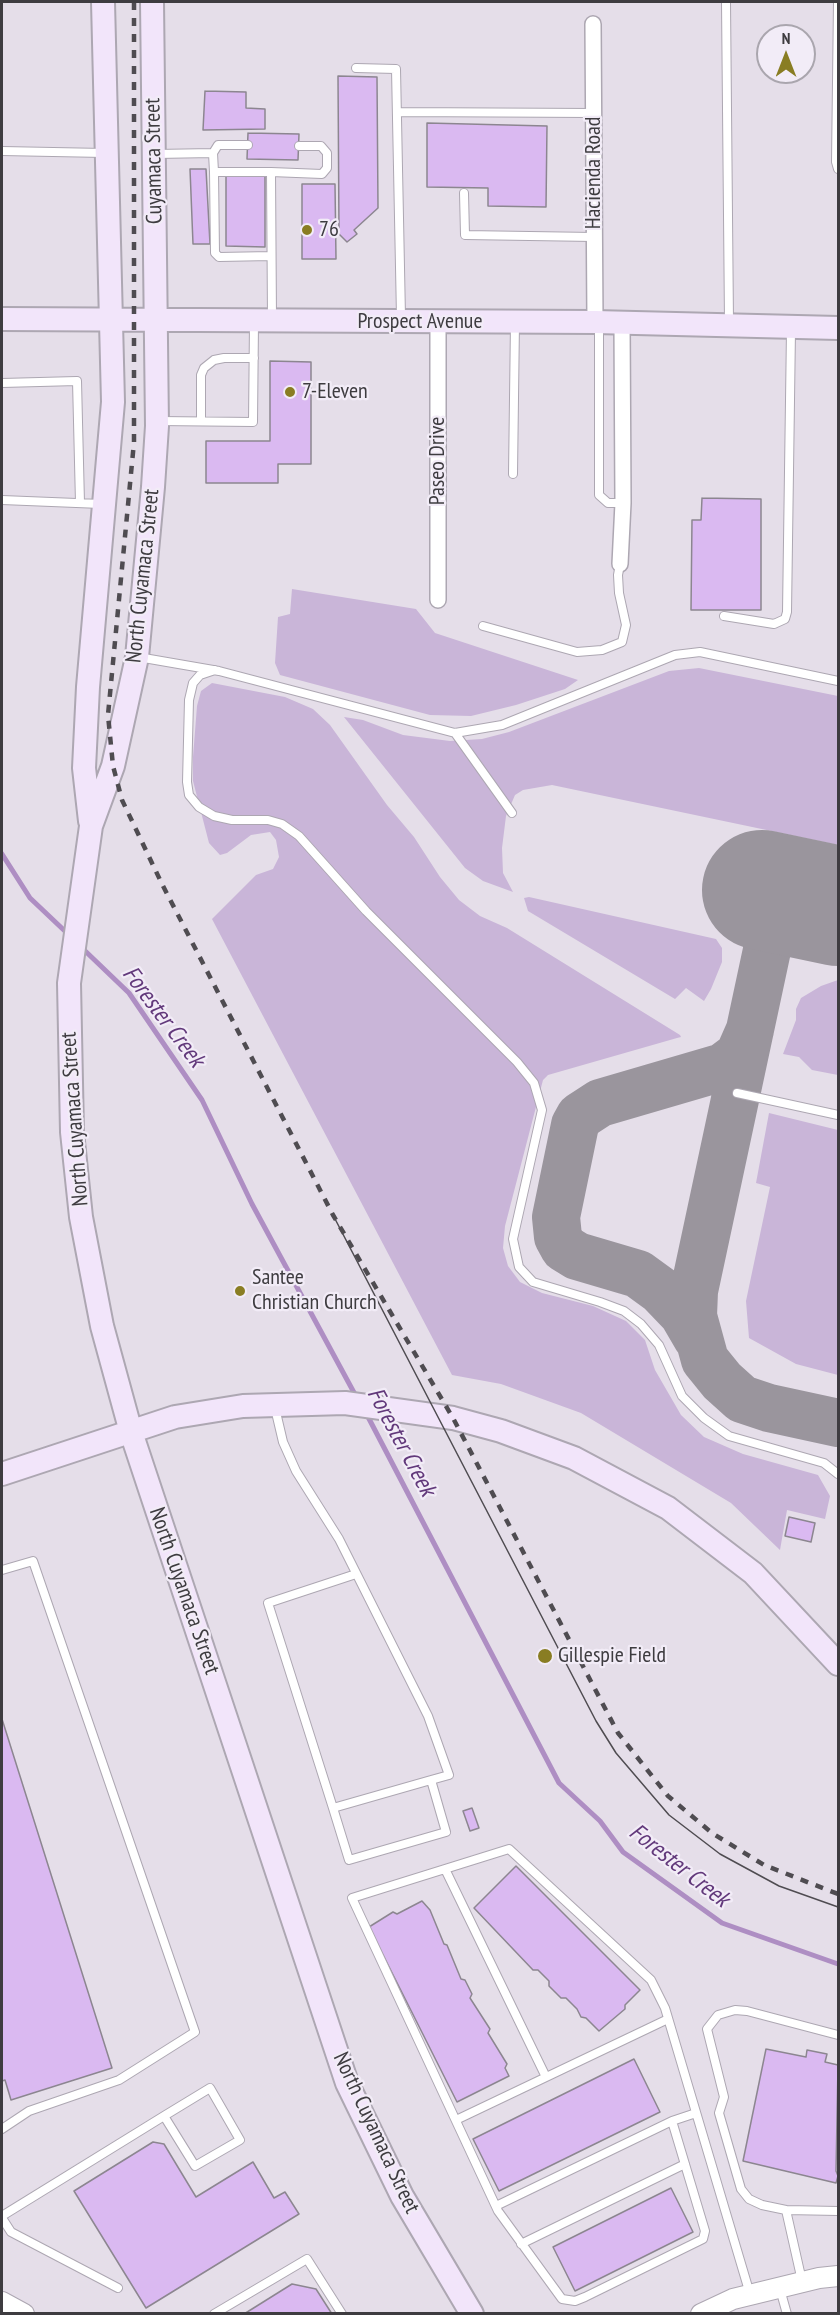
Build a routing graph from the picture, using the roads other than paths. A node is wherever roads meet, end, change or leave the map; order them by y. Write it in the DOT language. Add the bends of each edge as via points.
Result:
graph roads {
  1 [pos="103,2"];
  2 [pos="152,2"];
  3 [pos="726,2"];
  4 [pos="838,2"];
  5 [pos="593,24"];
  6 [pos="356,68"];
  7 [pos="397,112"];
  8 [pos="594,113"];
  9 [pos="248,145"];
  10 [pos="299,146"];
  11 [pos="2,152"];
  12 [pos="108,153"];
  13 [pos="213,153"];
  14 [pos="154,154"];
  15 [pos="838,169"];
  16 [pos="214,172"];
  17 [pos="271,172"];
  18 [pos="464,193"];
  19 [pos="215,198"];
  20 [pos="226,198"];
  21 [pos="215,229"];
  22 [pos="226,230"];
  23 [pos="594,237"];
  24 [pos="271,256"];
  25 [pos="2,319"];
  26 [pos="112,320"];
  27 [pos="156,320"];
  28 [pos="263,321"];
  29 [pos="401,322"];
  30 [pos="438,322"];
  31 [pos="515,322"];
  32 [pos="597,322"];
  33 [pos="622,323"];
  34 [pos="729,326"];
  35 [pos="792,327"];
  36 [pos="838,328"];
  37 [pos="254,358"];
  38 [pos="2,382"];
  39 [pos="156,421"];
  40 [pos="201,421"];
  41 [pos="513,474"];
  42 [pos="2,500"];
  43 [pos="80,503"];
  44 [pos="623,503"];
  45 [pos="105,504"];
  46 [pos="620,564"];
  47 [pos="438,600"];
  48 [pos="724,616"];
  49 [pos="483,626"];
  50 [pos="137,657"];
  51 [pos="215,670"];
  52 [pos="838,681"];
  53 [pos="455,733"];
  54 [pos="512,813"];
  55 [pos="91,826"];
  56 [pos="737,1093"];
  57 [pos="838,1115"];
  58 [pos="274,1403"];
  59 [pos="131,1432"];
  60 [pos="2,1474"];
  61 [pos="838,1474"];
  62 [pos="2,1570"];
  63 [pos="356,1574"];
  64 [pos="838,1664"];
  65 [pos="431,1780"];
  66 [pos="333,1808"];
  67 [pos="445,1869"];
  68 [pos="668,2019"];
  69 [pos="838,2035"];
  70 [pos="545,2075"];
  71 [pos="696,2113"];
  72 [pos="164,2116"];
  73 [pos="456,2120"];
  74 [pos="672,2121"];
  75 [pos="2,2129"];
  76 [pos="685,2164"];
  77 [pos="496,2206"];
  78 [pos="786,2210"];
  79 [pos="838,2211"];
  80 [pos="2,2217"];
  81 [pos="521,2244"];
  82 [pos="838,2276"];
  83 [pos="802,2282"];
  84 [pos="118,2288"];
  85 [pos="780,2288"];
  86 [pos="750,2295"];
  87 [pos="2,2302"];
  88 [pos="24,2313"];
  89 [pos="214,2313"];
  90 [pos="342,2313"];
  91 [pos="472,2313"];
  92 [pos="701,2313"];
  93 [pos="787,2313"];
  1 -- 12 [label="main road, Cuyamaca Street"];
  2 -- 14 [label="main road, Cuyamaca Street"];
  3 -- 34 [label="lane"];
  4 -- 15 [label="lane"];
  5 -- 8 [label="street, Hacienda Road"];
  6 -- 7 [label="lane" via="396,69"];
  7 -- 8 [label="lane"];
  7 -- 29 [label="lane"];
  8 -- 23 [label="street, Hacienda Road"];
  9 -- 13 [label="lane" via="218,145"];
  10 -- 17 [label="lane" via="321,146 327,153 327,168 322,174"];
  11 -- 12 [label="lane"];
  12 -- 26 [label="main road, Cuyamaca Street"];
  13 -- 14 [label="lane"];
  13 -- 16 [label="lane"];
  14 -- 27 [label="main road, Cuyamaca Street"];
  16 -- 17 [label="lane"];
  16 -- 19 [label="lane"];
  17 -- 24 [label="lane"];
  18 -- 23 [label="lane" via="465,235"];
  19 -- 20 [label="lane"];
  19 -- 21 [label="lane"];
  21 -- 22 [label="lane"];
  21 -- 24 [label="lane" via="215,253 219,257"];
  23 -- 32 [label="street, Hacienda Road"];
  24 -- 28 [label="lane"];
  25 -- 26 [label="main road, Prospect Avenue"];
  26 -- 27 [label="main road, Prospect Avenue"];
  26 -- 45 [label="main road, North Cuyamaca Street" via="113,402"];
  27 -- 28 [label="main road, Prospect Avenue"];
  27 -- 39 [label="main road, North Cuyamaca Street"];
  28 -- 29 [label="main road, Prospect Avenue"];
  28 -- 37 [label="lane"];
  29 -- 30 [label="main road, Prospect Avenue"];
  30 -- 31 [label="main road, Prospect Avenue"];
  30 -- 47 [label="street, Paseo Drive"];
  31 -- 32 [label="main road, Prospect Avenue"];
  31 -- 41 [label="lane"];
  32 -- 33 [label="main road, Prospect Avenue"];
  32 -- 44 [label="lane" via="599,495 608,503"];
  33 -- 34 [label="main road, Prospect Avenue"];
  33 -- 44 [label="street"];
  34 -- 35 [label="main road, Prospect Avenue"];
  35 -- 36 [label="main road, Prospect Avenue"];
  35 -- 48 [label="lane" via="787,612 785,619 774,624"];
  37 -- 40 [label="lane" via="214,360 204,368"];
  37 -- 40 [label="lane" via="253,422"];
  38 -- 43 [label="lane" via="77,381"];
  39 -- 40 [label="lane"];
  39 -- 50 [label="main road, North Cuyamaca Street" via="150,538"];
  42 -- 43 [label="lane"];
  43 -- 45 [label="lane"];
  44 -- 46 [label="street"];
  45 -- 55 [label="main road, North Cuyamaca Street" via="84,768"];
  46 -- 49 [label="lane" via="619,593 626,625 622,642 602,650 578,652"];
  50 -- 51 [label="lane"];
  50 -- 55 [label="main road, North Cuyamaca Street" via="113,766"];
  51 -- 53 [label="lane"];
  51 -- 61 [label="lane" via="200,675 193,683 189,700 189,795 214,816 268,820 282,824 298,836 534,1083 542,1110 513,1239 519,1267 533,1282 624,1311 641,1324 659,1346 682,1395 729,1436 824,1463"];
  52 -- 53 [label="lane" via="700,652 675,655 502,725"];
  53 -- 54 [label="lane"];
  55 -- 59 [label="main road, North Cuyamaca Street" via="69,982 72,1132 81,1217 102,1326"];
  56 -- 57 [label="lane"];
  58 -- 59 [label="main road" via="175,1417"];
  58 -- 63 [label="lane" via="283,1442 296,1471"];
  58 -- 64 [label="main road" via="313,1402 421,1412 478,1424 532,1441 618,1479 668,1508 731,1554"];
  59 -- 60 [label="main road"];
  59 -- 91 [label="main road, North Cuyamaca Street" via="347,2083 402,2196"];
  62 -- 75 [label="lane" via="33,1561 195,2032 119,2080 29,2110"];
  63 -- 65 [label="lane" via="431,1720 449,1775"];
  63 -- 66 [label="lane" via="267,1603"];
  65 -- 66 [label="lane"];
  65 -- 66 [label="lane" via="446,1832 350,1860"];
  67 -- 68 [label="lane" via="509,1849 651,1980"];
  67 -- 70 [label="lane"];
  67 -- 73 [label="lane" via="352,1899"];
  68 -- 70 [label="lane"];
  68 -- 71 [label="lane"];
  69 -- 78 [label="lane" via="735,2010 718,2015 707,2029 724,2097 719,2113 741,2188 749,2199"];
  70 -- 73 [label="lane"];
  71 -- 74 [label="lane"];
  71 -- 86 [label="lane"];
  72 -- 72 [label="lane" via="210,2088 240,2140 195,2166"];
  72 -- 80 [label="lane"];
  73 -- 77 [label="lane"];
  74 -- 76 [label="lane"];
  74 -- 77 [label="lane"];
  76 -- 81 [label="lane"];
  76 -- 81 [label="lane" via="705,2231 703,2239 585,2297 575,2301 562,2299"];
  77 -- 81 [label="lane"];
  78 -- 79 [label="lane"];
  78 -- 83 [label="lane"];
  80 -- 84 [label="lane" via="11,2232"];
  82 -- 83 [label="street"];
  83 -- 85 [label="street"];
  85 -- 86 [label="street"];
  85 -- 93 [label="lane"];
  86 -- 92 [label="street"];
  87 -- 88 [label="street"];
  89 -- 90 [label="lane" via="307,2259"];
}
